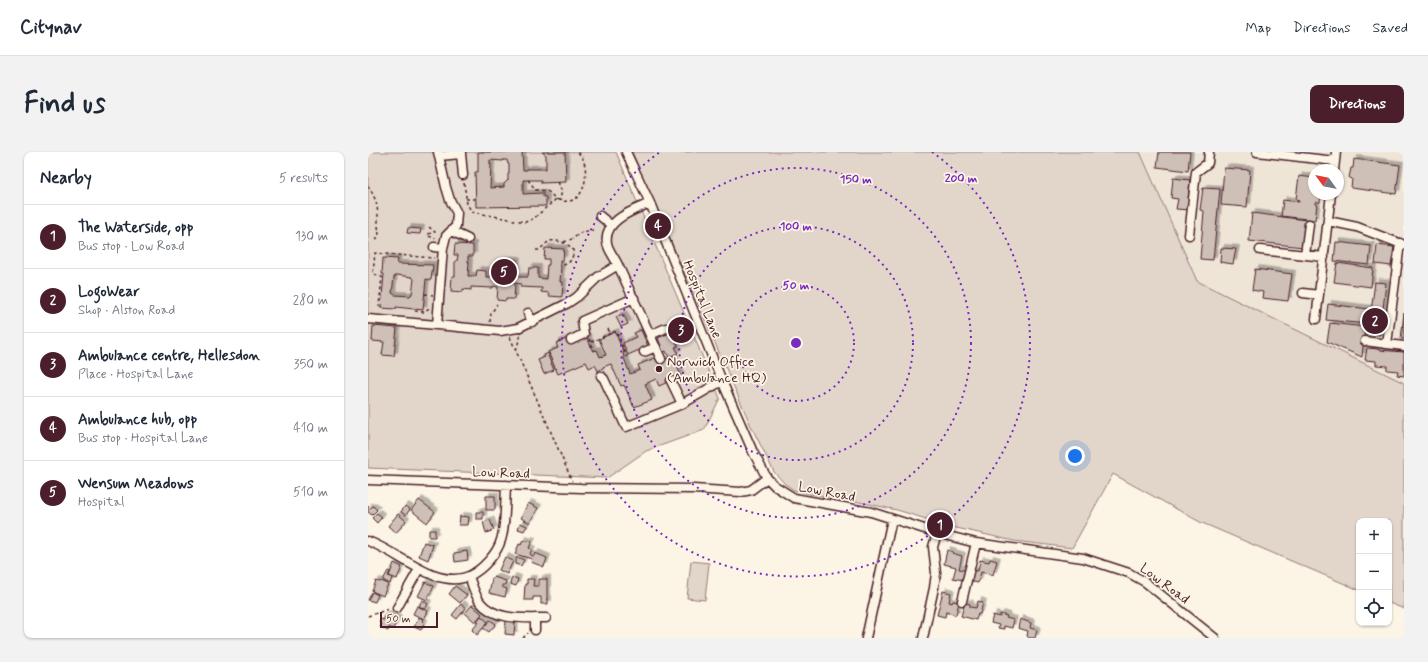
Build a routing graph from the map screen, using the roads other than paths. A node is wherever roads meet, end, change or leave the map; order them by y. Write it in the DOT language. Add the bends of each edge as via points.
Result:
graph roads {
  1 [pos="626,152"];
  2 [pos="1209,152"];
  3 [pos="1257,152"];
  4 [pos="1336,152"];
  5 [pos="461,153"];
  6 [pos="439,154"];
  7 [pos="1287,154"];
  8 [pos="1335,161"];
  9 [pos="1335,164"];
  10 [pos="463,175"];
  11 [pos="1330,200"];
  12 [pos="650,203"];
  13 [pos="600,216"];
  14 [pos="1328,221"];
  15 [pos="1309,224"];
  16 [pos="611,225"];
  17 [pos="451,231"];
  18 [pos="1189,234"];
  19 [pos="468,239"];
  20 [pos="1402,244"];
  21 [pos="1260,250"];
  22 [pos="1305,255"];
  23 [pos="1324,257"];
  24 [pos="618,265"];
  25 [pos="1303,293"];
  26 [pos="1319,295"];
  27 [pos="634,298"];
  28 [pos="528,314"];
  29 [pos="368,319"];
  30 [pos="1316,319"];
  31 [pos="528,324"];
  32 [pos="437,325"];
  33 [pos="666,328"];
  34 [pos="650,335"];
  35 [pos="571,340"];
  36 [pos="1366,341"];
  37 [pos="1387,344"];
  38 [pos="1404,346"];
  39 [pos="656,347"];
  40 [pos="644,352"];
  41 [pos="661,359"];
  42 [pos="600,376"];
  43 [pos="670,381"];
  44 [pos="722,381"];
  45 [pos="682,404"];
  46 [pos="767,478"];
  47 [pos="368,480"];
  48 [pos="506,485"];
  49 [pos="892,519"];
  50 [pos="937,533"];
  51 [pos="368,541"];
  52 [pos="976,543"];
  53 [pos="420,569"];
  54 [pos="469,576"];
  55 [pos="962,601"];
  56 [pos="397,608"];
  57 [pos="535,618"];
  58 [pos="546,618"];
  59 [pos="535,630"];
  60 [pos="866,638"];
  61 [pos="923,638"];
  62 [pos="1215,638"];
  1 -- 12 [label="street, Hospital Lane"];
  2 -- 18 [label="street" via="1208,163 1196,172"];
  3 -- 7 [label="street"];
  4 -- 8 [label="street"];
  5 -- 6 [label="street"];
  5 -- 10 [label="street"];
  6 -- 17 [label="street" via="446,187 457,213 456,226"];
  7 -- 8 [label="street"];
  8 -- 9 [label="street"];
  11 -- 14 [label="street"];
  12 -- 16 [label="street"];
  12 -- 44 [label="street, Hospital Lane"];
  13 -- 16 [label="street"];
  14 -- 20 [label="street" via="1357,227"];
  14 -- 23 [label="street"];
  15 -- 22 [label="street"];
  16 -- 24 [label="street" via="607,244"];
  17 -- 19 [label="street"];
  17 -- 32 [label="street" via="439,247 442,259"];
  20 -- 37 [label="street"];
  21 -- 22 [label="street"];
  22 -- 23 [label="street"];
  23 -- 26 [label="street"];
  24 -- 27 [label="street"];
  24 -- 31 [label="street" via="598,277 568,303"];
  25 -- 26 [label="street"];
  26 -- 30 [label="street"];
  27 -- 34 [label="street"];
  27 -- 35 [label="street" via="579,320 584,334"];
  28 -- 31 [label="street"];
  29 -- 32 [label="street"];
  31 -- 32 [label="street" via="489,330"];
  33 -- 34 [label="street"];
  34 -- 39 [label="street"];
  36 -- 37 [label="street"];
  37 -- 38 [label="street"];
  39 -- 40 [label="street"];
  39 -- 41 [label="street"];
  42 -- 45 [label="street" via="604,379 626,426"];
  43 -- 45 [label="street"];
  44 -- 45 [label="street"];
  44 -- 46 [label="street, Hospital Lane"];
  46 -- 48 [label="street, Low Road" via="751,490 741,492"];
  46 -- 49 [label="street, Low Road" via="794,498 871,512"];
  47 -- 48 [label="street, Low Road"];
  48 -- 54 [label="street" via="501,541 485,564"];
  49 -- 50 [label="street, Low Road"];
  49 -- 60 [label="street"];
  50 -- 52 [label="street, Low Road"];
  50 -- 61 [label="street" via="934,546 936,573"];
  51 -- 53 [label="street"];
  52 -- 55 [label="street"];
  52 -- 62 [label="street, Low Road" via="1083,558 1129,573 1155,590"];
  53 -- 54 [label="street" via="445,579"];
  53 -- 56 [label="street"];
  54 -- 57 [label="street" via="474,591 490,610 499,615"];
  57 -- 58 [label="street"];
  57 -- 59 [label="street"];
}
